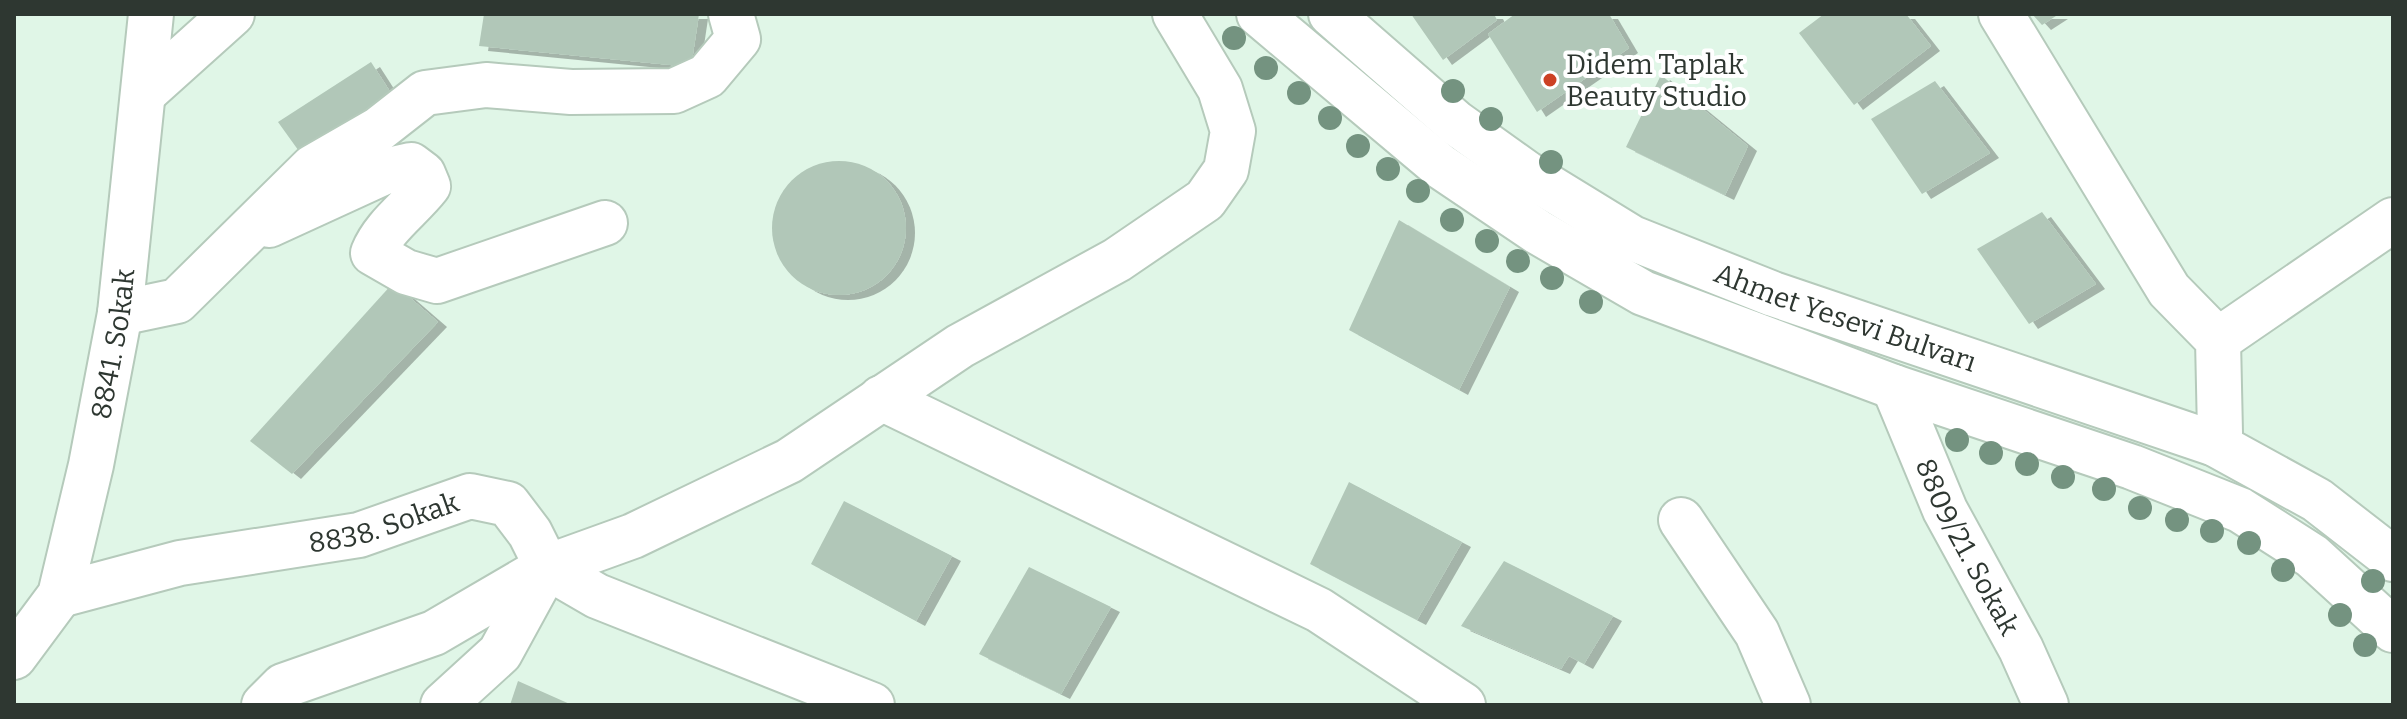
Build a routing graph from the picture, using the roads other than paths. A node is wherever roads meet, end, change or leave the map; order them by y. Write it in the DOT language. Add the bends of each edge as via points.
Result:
graph roads {
  1 [pos="151,14"];
  2 [pos="232,14"];
  3 [pos="731,14"];
  4 [pos="1175,14"];
  5 [pos="1259,14"];
  6 [pos="1331,14"];
  7 [pos="2001,14"];
  8 [pos="144,93"];
  9 [pos="2393,220"];
  10 [pos="605,223"];
  11 [pos="242,237"];
  12 [pos="120,313"];
  13 [pos="2218,340"];
  14 [pos="1894,387"];
  15 [pos="881,398"];
  16 [pos="2215,444"];
  17 [pos="1681,520"];
  18 [pos="2393,559"];
  19 [pos="547,567"];
  20 [pos="60,595"];
  21 [pos="2393,630"];
  22 [pos="500,653"];
  23 [pos="14,657"];
  24 [pos="264,705"];
  25 [pos="443,705"];
  26 [pos="477,705"];
  27 [pos="872,705"];
  28 [pos="1463,705"];
  29 [pos="1788,705"];
  30 [pos="2046,705"];
  1 -- 8 [label="street, 8841. Sokak"];
  2 -- 8 [label="street"];
  3 -- 11 [label="street" via="738,39 707,76 674,91 571,92 486,85 425,93 379,129 313,167"];
  4 -- 15 [label="street" via="1220,89 1233,131 1226,170 1205,200 1117,260 960,346"];
  5 -- 14 [label="street" via="1440,166 1538,232 1643,293"];
  6 -- 16 [label="street, Ahmet Yesevi Bulvarı" via="1456,123 1632,238 1773,294"];
  7 -- 13 [label="street" via="2169,290"];
  8 -- 12 [label="street, 8841. Sokak"];
  9 -- 13 [label="street"];
  10 -- 11 [label="street" via="437,281 406,272 373,253 381,233 428,186 411,165 389,170"];
  11 -- 12 [label="street" via="177,301"];
  12 -- 20 [label="street, 8841. Sokak"];
  13 -- 16 [label="street" via="2220,433"];
  14 -- 21 [label="street" via="2132,467 2240,510 2312,556"];
  14 -- 30 [label="street, 8809/21. Sokak" via="1945,510"];
  15 -- 19 [label="street" via="789,461 698,508"];
  15 -- 28 [label="street" via="1319,610"];
  16 -- 18 [label="street, Ahmet Yesevi Bulvarı" via="2317,500"];
  17 -- 29 [label="street" via="1757,633"];
  19 -- 20 [label="street, 8838. Sokak" via="508,504 470,496 359,535 180,563"];
  19 -- 22 [label="street"];
  19 -- 24 [label="street" via="434,633 283,686"];
  19 -- 27 [label="street" via="597,596"];
  20 -- 23 [label="street, 8841. Sokak"];
  22 -- 25 [label="street"];
  22 -- 26 [label="street"];
}
